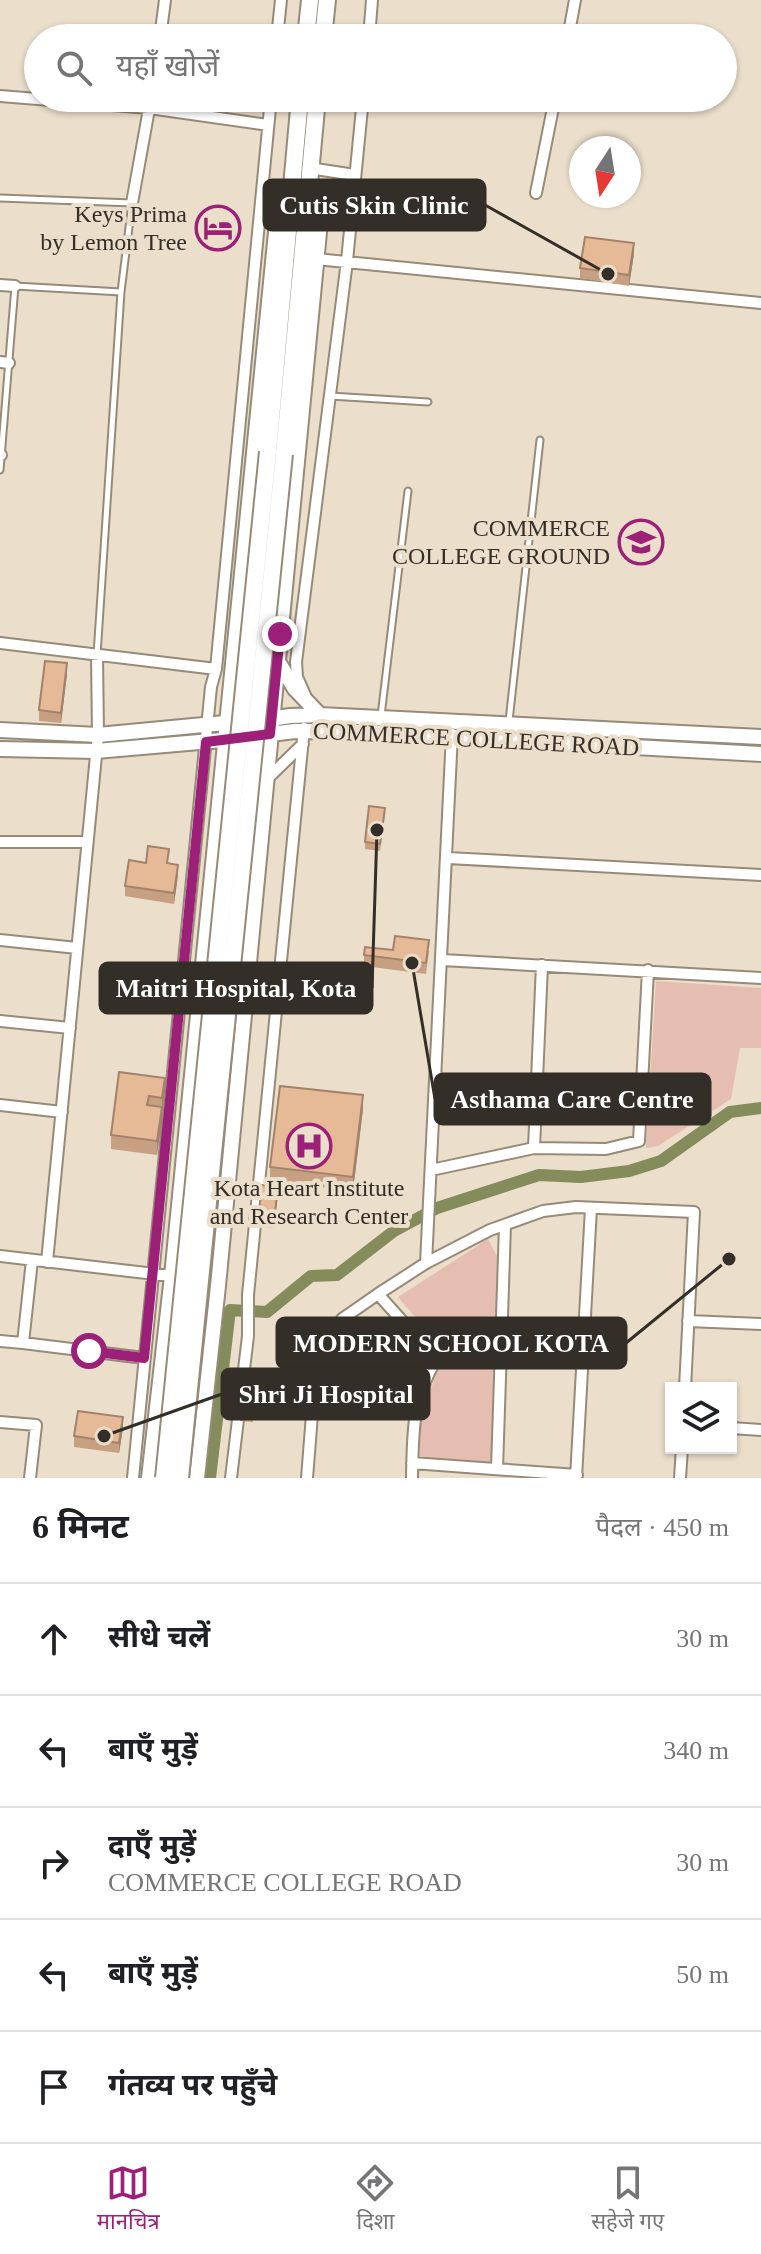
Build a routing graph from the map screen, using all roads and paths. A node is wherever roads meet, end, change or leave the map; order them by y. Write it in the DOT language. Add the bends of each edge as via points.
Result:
graph roads {
  1 [pos="165,0"];
  2 [pos="281,0"];
  3 [pos="310,0"];
  4 [pos="327,0"];
  5 [pos="372,0"];
  6 [pos="575,0"];
  7 [pos="162,24"];
  8 [pos="278,24"];
  9 [pos="307,24"];
  10 [pos="324,24"];
  11 [pos="370,24"];
  12 [pos="571,24"];
  13 [pos="0,96"];
  14 [pos="24,97"];
  15 [pos="148,112"];
  16 [pos="198,112"];
  17 [pos="269,112"];
  18 [pos="299,112"];
  19 [pos="315,112"];
  20 [pos="362,112"];
  21 [pos="552,112"];
  22 [pos="268,125"];
  23 [pos="309,168"];
  24 [pos="355,175"];
  25 [pos="306,191"];
  26 [pos="536,193"];
  27 [pos="261,196"];
  28 [pos="0,198"];
  29 [pos="132,203"];
  30 [pos="289,204"];
  31 [pos="319,259"];
  32 [pos="342,261"];
  33 [pos="0,285"];
  34 [pos="15,286"];
  35 [pos="121,292"];
  36 [pos="761,303"];
  37 [pos="4,363"];
  38 [pos="330,396"];
  39 [pos="428,402"];
  40 [pos="540,440"];
  41 [pos="276,453"];
  42 [pos="1,455"];
  43 [pos="0,470"];
  44 [pos="408,491"];
  45 [pos="0,643"];
  46 [pos="97,655"];
  47 [pos="277,659"];
  48 [pos="216,669"];
  49 [pos="304,704"];
  50 [pos="381,719"];
  51 [pos="228,722"];
  52 [pos="208,724"];
  53 [pos="509,725"];
  54 [pos="270,727"];
  55 [pos="0,730"];
  56 [pos="452,730"];
  57 [pos="98,735"];
  58 [pos="761,737"];
  59 [pos="303,738"];
  60 [pos="226,740"];
  61 [pos="206,742"];
  62 [pos="0,749"];
  63 [pos="96,751"];
  64 [pos="761,754"];
  65 [pos="265,781"];
  66 [pos="202,785"];
  67 [pos="222,785"];
  68 [pos="0,842"];
  69 [pos="87,842"];
  70 [pos="448,858"];
  71 [pos="761,875"];
  72 [pos="0,940"];
  73 [pos="77,948"];
  74 [pos="442,960"];
  75 [pos="542,965"];
  76 [pos="648,970"];
  77 [pos="761,978"];
  78 [pos="0,1021"];
  79 [pos="70,1028"];
  80 [pos="0,1105"];
  81 [pos="62,1112"];
  82 [pos="534,1148"];
  83 [pos="431,1170"];
  84 [pos="591,1208"];
  85 [pos="505,1225"];
  86 [pos="0,1256"];
  87 [pos="32,1260"];
  88 [pos="47,1262"];
  89 [pos="426,1263"];
  90 [pos="153,1274"];
  91 [pos="172,1276"];
  92 [pos="378,1294"];
  93 [pos="688,1321"];
  94 [pos="761,1324"];
  95 [pos="0,1341"];
  96 [pos="23,1343"];
  97 [pos="144,1358"];
  98 [pos="685,1382"];
  99 [pos="0,1422"];
  100 [pos="737,1428"];
  101 [pos="761,1430"];
  102 [pos="682,1454"];
  103 [pos="412,1463"];
  104 [pos="497,1469"];
  105 [pos="576,1477"];
  106 [pos="30,1478"];
  107 [pos="133,1478"];
  108 [pos="149,1478"];
  109 [pos="164,1478"];
  110 [pos="180,1478"];
  111 [pos="197,1478"];
  112 [pos="231,1478"];
  113 [pos="307,1478"];
  114 [pos="412,1478"];
  115 [pos="680,1478"];
  1 -- 7 [label="street"];
  2 -- 8 [label="street"];
  3 -- 9 [label="main road"];
  4 -- 10 [label="main road"];
  5 -- 11 [label="street"];
  6 -- 12 [label="street"];
  13 -- 14 [label="street"];
  15 -- 29 [label="street"];
  16 -- 22 [label="street"];
  17 -- 22 [label="street"];
  18 -- 30 [label="main road"];
  19 -- 23 [label="main road"];
  20 -- 24 [label="street"];
  21 -- 26 [label="street"];
  22 -- 27 [label="street"];
  23 -- 24 [label="street"];
  23 -- 25 [label="main road"];
  24 -- 32 [label="street"];
  25 -- 31 [label="street" via="320,222"];
  25 -- 41 [label="main road"];
  27 -- 30 [label="lane"];
  27 -- 48 [label="street"];
  28 -- 29 [label="lane"];
  29 -- 35 [label="lane"];
  30 -- 41 [label="main road"];
  30 -- 51 [label="street" via="277,222"];
  31 -- 32 [label="street"];
  31 -- 47 [label="street"];
  32 -- 36 [label="street"];
  32 -- 38 [label="street"];
  33 -- 34 [label="street"];
  34 -- 35 [label="lane"];
  34 -- 37 [label="lane"];
  35 -- 46 [label="lane"];
  37 -- 42 [label="lane"];
  38 -- 39 [label="lane"];
  38 -- 49 [label="street" via="296,662"];
  40 -- 53 [label="lane"];
  41 -- 109 [label="main road, bridge"];
  41 -- 110 [label="main road, bridge"];
  42 -- 43 [label="lane"];
  44 -- 50 [label="lane"];
  45 -- 46 [label="street"];
  46 -- 48 [label="street"];
  46 -- 57 [label="street"];
  47 -- 49 [label="street"];
  47 -- 54 [label="street"];
  48 -- 52 [label="street"];
  49 -- 50 [label="street" via="320,715"];
  49 -- 54 [label="street"];
  49 -- 59 [label="street"];
  50 -- 56 [label="street"];
  51 -- 52 [label="street"];
  51 -- 54 [label="street"];
  51 -- 60 [label="street"];
  52 -- 57 [label="street"];
  52 -- 61 [label="street"];
  53 -- 56 [label="street"];
  53 -- 58 [label="street"];
  54 -- 59 [label="street, COMMERCE COLLEGE ROAD"];
  54 -- 60 [label="street, COMMERCE COLLEGE ROAD"];
  54 -- 65 [label="street"];
  55 -- 57 [label="street"];
  56 -- 59 [label="street, COMMERCE COLLEGE ROAD"];
  56 -- 64 [label="street, COMMERCE COLLEGE ROAD"];
  56 -- 70 [label="street"];
  57 -- 63 [label="street"];
  59 -- 65 [label="street"];
  59 -- 112 [label="street"];
  60 -- 61 [label="street, COMMERCE COLLEGE ROAD"];
  60 -- 67 [label="street"];
  61 -- 63 [label="street, COMMERCE COLLEGE ROAD"];
  61 -- 66 [label="street"];
  62 -- 63 [label="street, COMMERCE COLLEGE ROAD"];
  63 -- 69 [label="street"];
  65 -- 111 [label="street"];
  66 -- 67 [label="street"];
  66 -- 90 [label="street"];
  67 -- 91 [label="street"];
  68 -- 69 [label="street"];
  69 -- 73 [label="street"];
  70 -- 71 [label="street"];
  70 -- 74 [label="street"];
  72 -- 73 [label="street"];
  73 -- 79 [label="street"];
  74 -- 75 [label="street"];
  74 -- 83 [label="street"];
  75 -- 76 [label="street"];
  75 -- 82 [label="street"];
  76 -- 77 [label="street"];
  76 -- 82 [label="street" via="639,1141 606,1149"];
  78 -- 79 [label="street"];
  79 -- 81 [label="street"];
  80 -- 81 [label="street"];
  81 -- 88 [label="street"];
  82 -- 83 [label="street"];
  83 -- 89 [label="street"];
  84 -- 85 [label="street" via="543,1211"];
  84 -- 93 [label="street" via="694,1212"];
  84 -- 105 [label="street"];
  85 -- 89 [label="street"];
  85 -- 104 [label="street"];
  86 -- 87 [label="street"];
  87 -- 88 [label="street"];
  87 -- 96 [label="street"];
  88 -- 90 [label="street"];
  89 -- 92 [label="street"];
  90 -- 91 [label="street"];
  90 -- 97 [label="street"];
  91 -- 108 [label="street"];
  92 -- 103 [label="street" via="436,1359 417,1402"];
  92 -- 113 [label="street" via="342,1319 325,1348 315,1377"];
  93 -- 94 [label="street"];
  93 -- 98 [label="street"];
  95 -- 96 [label="street"];
  96 -- 97 [label="street"];
  97 -- 107 [label="street"];
  99 -- 106 [label="street" via="36,1425"];
  100 -- 101 [label="street"];
  102 -- 115 [label="street"];
  103 -- 104 [label="street"];
  103 -- 114 [label="street"];
  104 -- 105 [label="street"];
}
